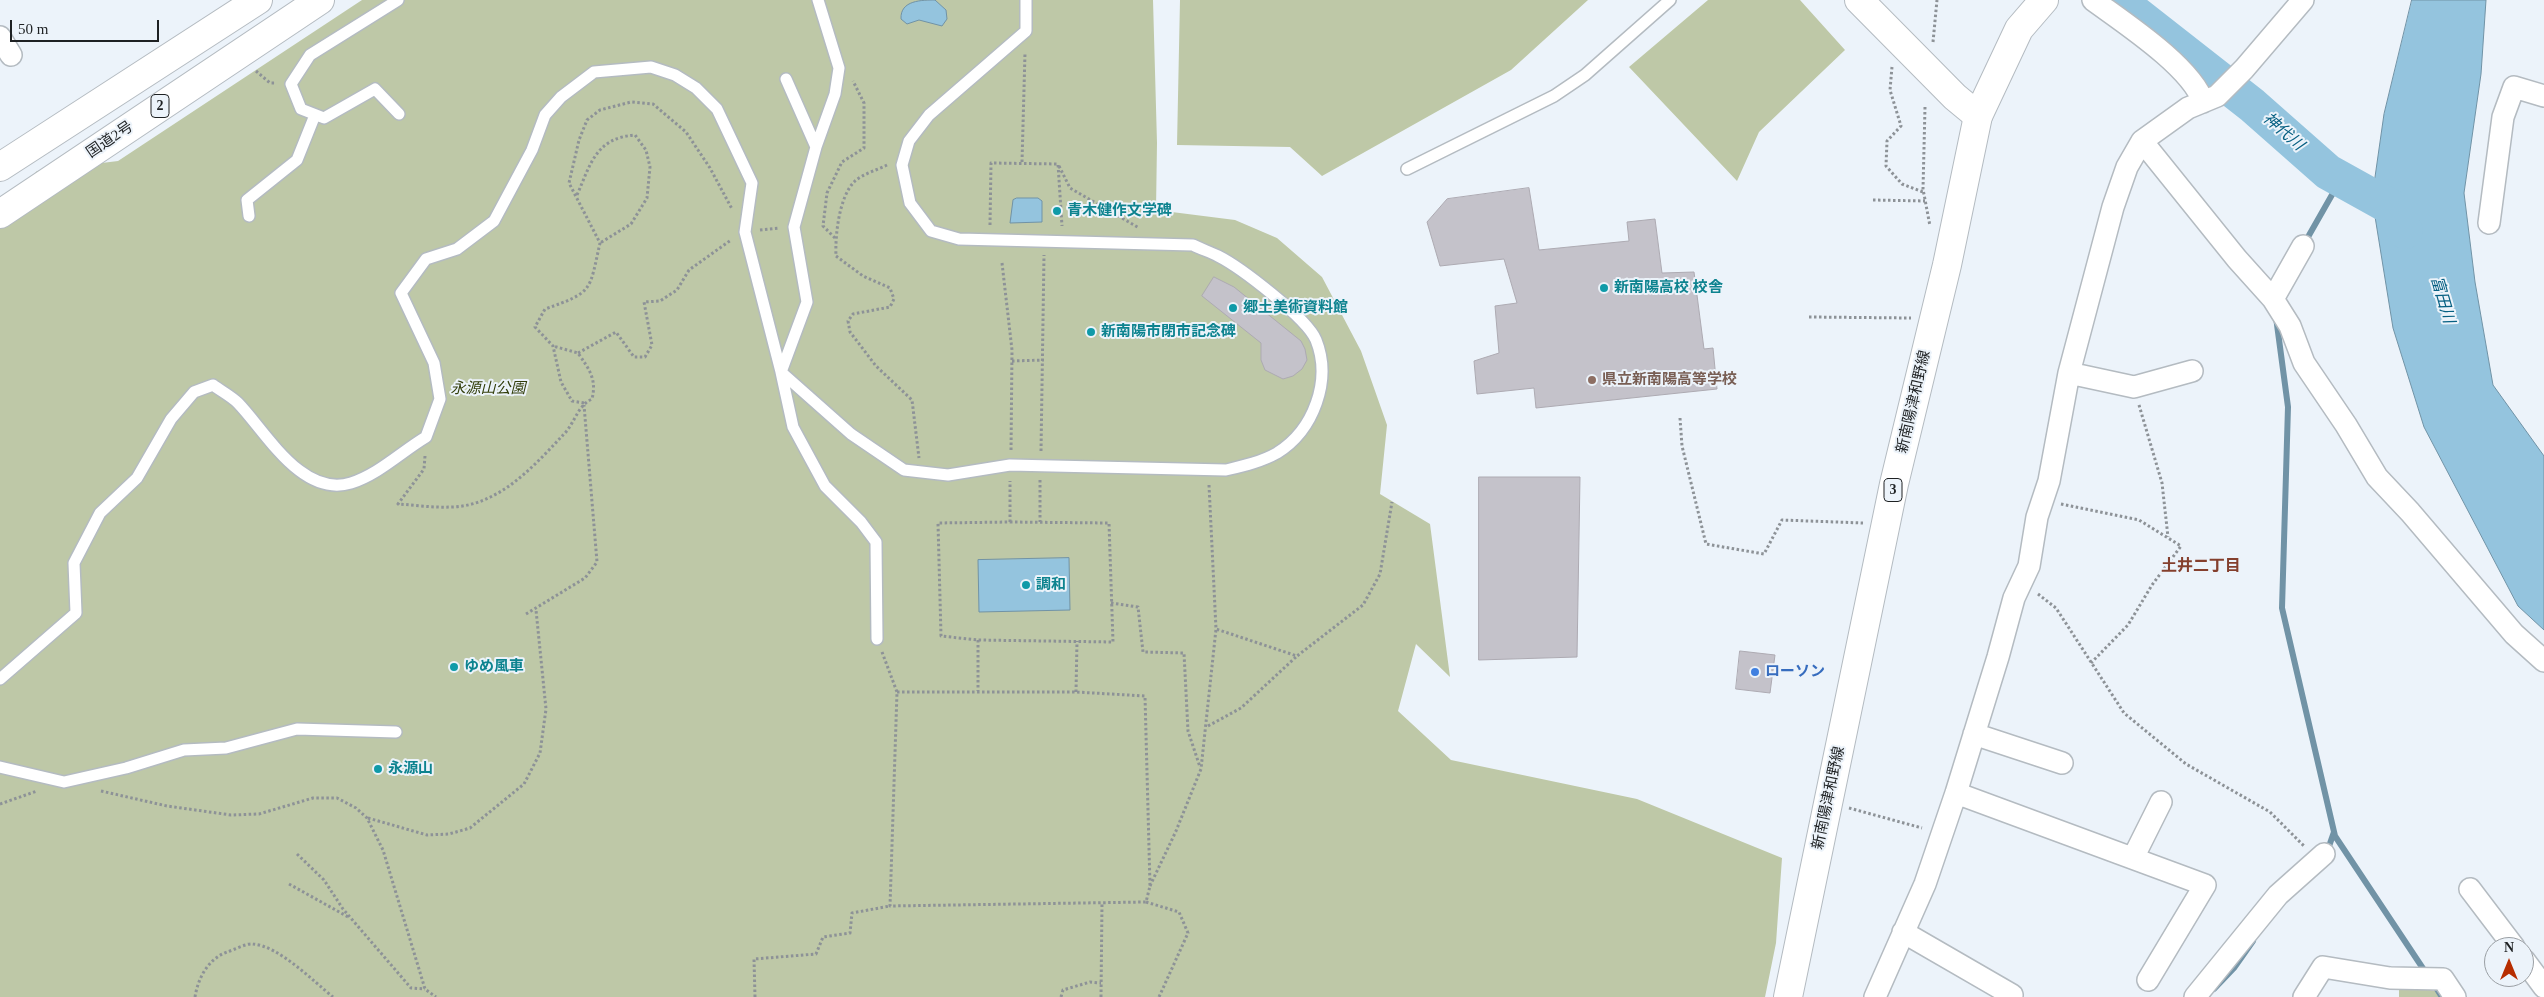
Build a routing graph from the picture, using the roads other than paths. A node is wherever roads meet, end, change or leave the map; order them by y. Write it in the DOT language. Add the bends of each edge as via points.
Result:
graph roads {
  1 [pos="258,0"];
  2 [pos="320,0"];
  3 [pos="398,0"];
  4 [pos="818,0"];
  5 [pos="1026,0"];
  6 [pos="1670,0"];
  7 [pos="1859,0"];
  8 [pos="2044,0"];
  9 [pos="2093,0"];
  10 [pos="2303,0"];
  11 [pos="0,37"];
  12 [pos="11,55"];
  13 [pos="786,79"];
  14 [pos="2544,96"];
  15 [pos="2210,99"];
  16 [pos="399,114"];
  17 [pos="315,115"];
  18 [pos="1978,116"];
  19 [pos="2142,141"];
  20 [pos="816,147"];
  21 [pos="0,167"];
  22 [pos="1407,169"];
  23 [pos="0,214"];
  24 [pos="249,216"];
  25 [pos="2489,223"];
  26 [pos="2303,246"];
  27 [pos="2273,299"];
  28 [pos="2192,371"];
  29 [pos="781,372"];
  30 [pos="2069,373"];
  31 [pos="877,639"];
  32 [pos="2544,661"];
  33 [pos="0,679"];
  34 [pos="396,732"];
  35 [pos="1974,734"];
  36 [pos="2062,763"];
  37 [pos="0,768"];
  38 [pos="1956,793"];
  39 [pos="2161,802"];
  40 [pos="2320,857"];
  41 [pos="2133,858"];
  42 [pos="2470,889"];
  43 [pos="1903,932"];
  44 [pos="2506,937"];
  45 [pos="2534,973"];
  46 [pos="2148,980"];
  47 [pos="2006,985"];
  48 [pos="2544,986"];
  49 [pos="2388,987"];
  50 [pos="2544,994"];
  51 [pos="1788,997"];
  52 [pos="1875,997"];
  53 [pos="2195,997"];
  54 [pos="2304,997"];
  55 [pos="2455,997"];
  56 [pos="2540,997"];
  1 -- 21 [label="main road, 2"];
  2 -- 23 [label="main road, 国道2号 / 2"];
  3 -- 17 [label="lane" via="310,55 291,84 301,109"];
  4 -- 20 [label="lane" via="839,68 835,94"];
  5 -- 29 [label="lane" via="1026,31 929,115 909,141 902,164 910,203 932,231 959,239 1193,246 1219,256 1294,311 1316,339 1324,374 1319,400 1303,430 1278,452 1252,464 1226,470 1010,465 948,476 904,470 851,434"];
  6 -- 22 [label="lane" via="1585,75 1554,96"];
  7 -- 18 [label="main road"];
  8 -- 18 [label="main road, 新南陽津和野線 / 3" via="2019,29"];
  9 -- 15 [label="street" via="2143,36"];
  10 -- 15 [label="street" via="2244,69"];
  11 -- 12 [label="street"];
  13 -- 20 [label="lane"];
  14 -- 25 [label="street" via="2514,87 2503,117"];
  15 -- 19 [label="street" via="2188,108"];
  16 -- 17 [label="lane" via="375,89 324,118"];
  17 -- 24 [label="lane" via="297,160 247,200"];
  18 -- 51 [label="main road, 新南陽津和野線 / 3" via="1947,265 1894,484"];
  19 -- 27 [label="street"];
  19 -- 30 [label="street" via="2127,167 2113,207"];
  20 -- 29 [label="lane" via="794,227 807,302"];
  26 -- 27 [label="street"];
  27 -- 32 [label="street" via="2290,326 2304,364 2377,477 2514,634"];
  28 -- 30 [label="street" via="2134,387"];
  29 -- 31 [label="lane" via="793,427 825,486 876,542"];
  29 -- 33 [label="lane" via="745,232 752,183 717,109 696,88 675,75 651,67 594,72 545,115 532,150 494,221 457,249 426,259 400,293 434,364 440,399 426,438 379,470 350,483 318,482 294,468 237,402 213,385 194,392 171,419 137,478 100,513 74,563 76,613"];
  30 -- 35 [label="street" via="2029,566 2014,598"];
  34 -- 37 [label="lane" via="297,729 226,748 184,750 64,782"];
  35 -- 36 [label="street"];
  35 -- 38 [label="street"];
  38 -- 41 [label="street"];
  38 -- 43 [label="street" via="1925,884"];
  39 -- 41 [label="street"];
  40 -- 53 [label="street" via="2278,895"];
  41 -- 46 [label="street" via="2205,884"];
  42 -- 44 [label="street"];
  43 -- 47 [label="street"];
  43 -- 52 [label="street"];
  45 -- 48 [label="street"];
  49 -- 54 [label="street" via="2323,966"];
  49 -- 55 [label="street" via="2443,979"];
  50 -- 56 [label="street"];
}
